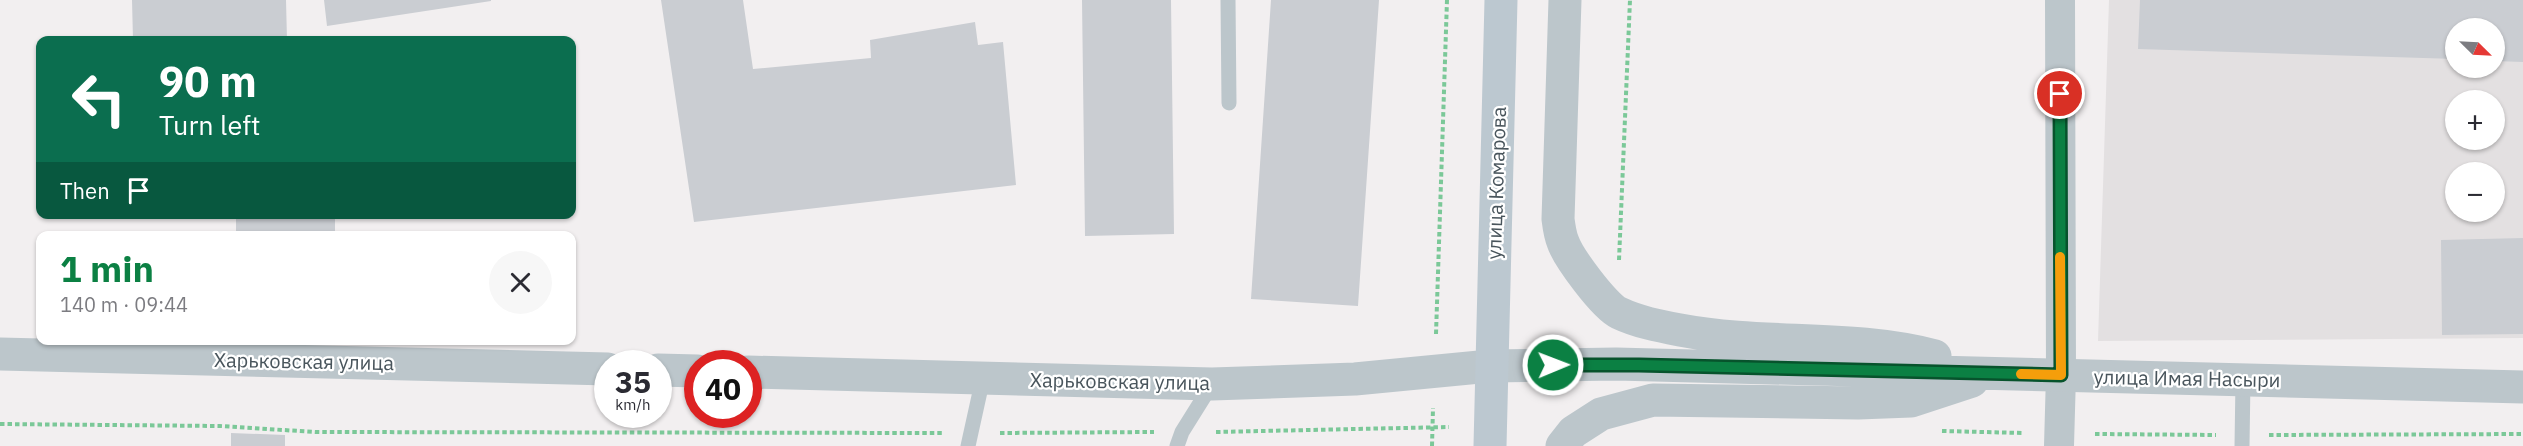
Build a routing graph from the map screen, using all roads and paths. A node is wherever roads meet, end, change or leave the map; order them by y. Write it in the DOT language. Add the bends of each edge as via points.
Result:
graph roads {
  1 [pos="1228,0"];
  2 [pos="1447,0"];
  3 [pos="1501,0"];
  4 [pos="1565,0"];
  5 [pos="1630,0"];
  6 [pos="2060,0"];
  7 [pos="1229,103"];
  8 [pos="1619,265"];
  9 [pos="1436,341"];
  10 [pos="0,354"];
  11 [pos="1490,366"];
  12 [pos="594,369"];
  13 [pos="762,372"];
  14 [pos="1994,373"];
  15 [pos="2061,375"];
  16 [pos="983,378"];
  17 [pos="2243,380"];
  18 [pos="1212,384"];
  19 [pos="2523,387"];
  20 [pos="1433,404"];
  21 [pos="0,424"];
  22 [pos="1449,427"];
  23 [pos="1432,428"];
  24 [pos="970,439"];
  25 [pos="1179,439"];
  26 [pos="1432,446"];
  27 [pos="1490,446"];
  28 [pos="1562,446"];
  29 [pos="2058,446"];
  30 [pos="2242,446"];
  1 -- 7 [label="lane"];
  2 -- 9 [label="path"];
  3 -- 11 [label="main road, улица Комарова"];
  4 -- 14 [label="street" via="1558,219 1563,243 1612,308 1650,324 1706,335 1909,349"];
  5 -- 8 [label="path"];
  6 -- 15 [label="street"];
  10 -- 12 [label="street, Харьковская улица"];
  11 -- 14 [label="street, улица Имая Насыри" via="1628,364"];
  11 -- 18 [label="street, Харьковская улица" via="1355,379"];
  11 -- 27 [label="main road, улица Комарова"];
  13 -- 16 [label="street, Харьковская улица"];
  14 -- 15 [label="street, улица Имая Насыри"];
  14 -- 28 [label="street" via="1911,401 1653,400 1600,414 1573,432"];
  15 -- 17 [label="street, улица Имая Насыри"];
  15 -- 29 [label="street"];
  16 -- 18 [label="street, Харьковская улица"];
  16 -- 24 [label="lane"];
  17 -- 19 [label="street, улица Имая Насыри"];
  17 -- 30 [label="lane"];
  18 -- 25 [label="lane"];
  20 -- 23 [label="path"];
  21 -- 24 [label="path" via="220,426 315,432"];
  22 -- 23 [label="path"];
  23 -- 25 [label="path"];
  23 -- 26 [label="path"];
  24 -- 25 [label="path"];
}
